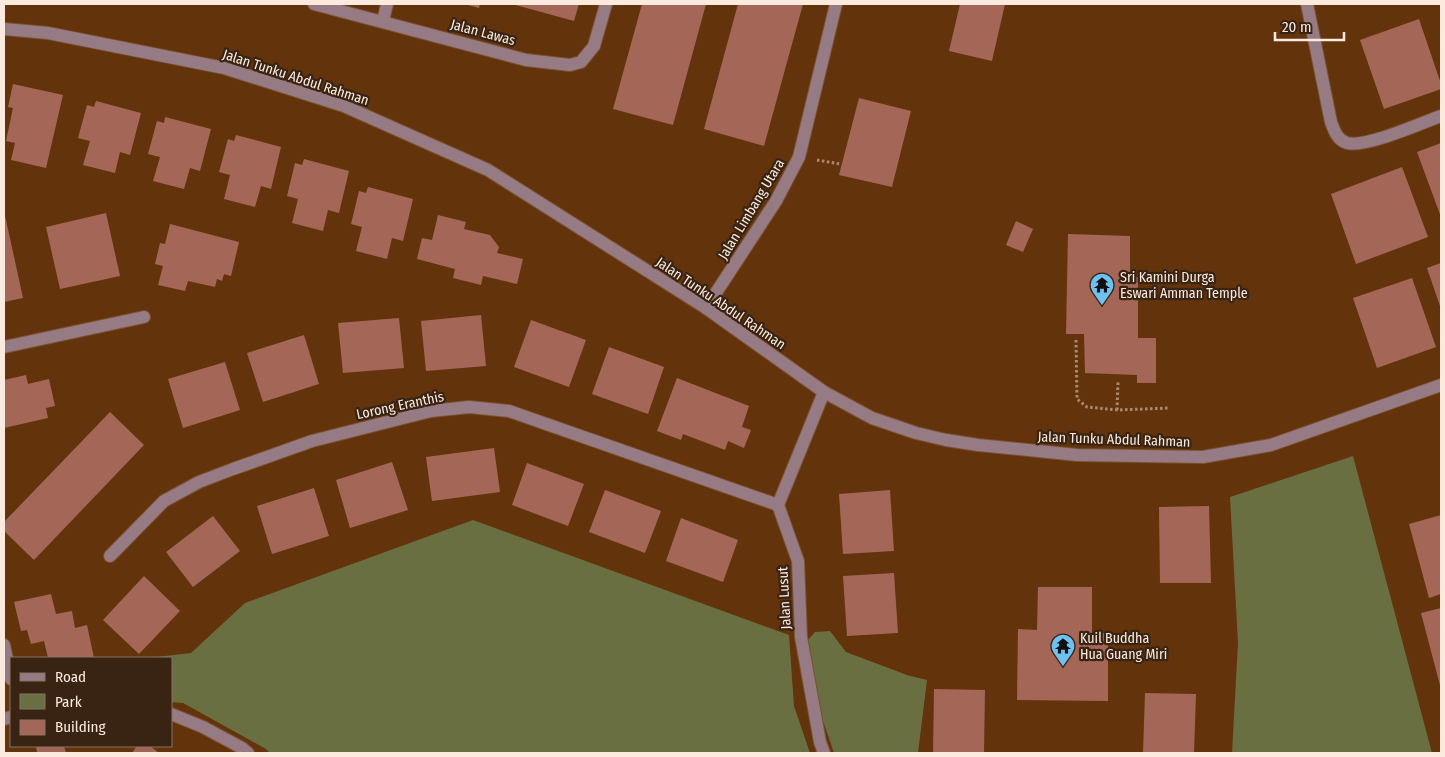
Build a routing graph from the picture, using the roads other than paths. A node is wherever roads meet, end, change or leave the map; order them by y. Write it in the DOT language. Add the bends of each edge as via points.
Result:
graph roads {
  1 [pos="314,4"];
  2 [pos="387,4"];
  3 [pos="606,4"];
  4 [pos="836,4"];
  5 [pos="1307,4"];
  6 [pos="383,21"];
  7 [pos="4,29"];
  8 [pos="1441,116"];
  9 [pos="706,308"];
  10 [pos="144,317"];
  11 [pos="4,347"];
  12 [pos="1441,385"];
  13 [pos="824,392"];
  14 [pos="778,506"];
  15 [pos="110,556"];
  16 [pos="4,645"];
  17 [pos="10,674"];
  18 [pos="172,714"];
  19 [pos="248,753"];
  20 [pos="824,753"];
  1 -- 6 [label="street, Jalan Lawas"];
  2 -- 6 [label="street"];
  3 -- 6 [label="street, Jalan Lawas" via="594,46 581,62 570,65 526,60"];
  4 -- 9 [label="street, Jalan Limbang Utara" via="799,157 776,201"];
  5 -- 8 [label="street" via="1331,122 1337,136 1346,143 1361,143"];
  7 -- 9 [label="street, Jalan Tunku Abdul Rahman" via="48,33 224,68 344,106 488,170"];
  9 -- 13 [label="street, Jalan Tunku Abdul Rahman"];
  10 -- 11 [label="street"];
  12 -- 13 [label="street, Jalan Tunku Abdul Rahman" via="1271,445 1203,457 1077,455 946,440 872,418"];
  13 -- 14 [label="street"];
  14 -- 15 [label="street, Lorong Eranthis" via="509,410 469,408 431,411 312,441 199,482 164,501"];
  14 -- 20 [label="street, Jalan Lusut" via="798,561 801,637"];
  16 -- 17 [label="street"];
  18 -- 19 [label="street" via="203,727"];
}
